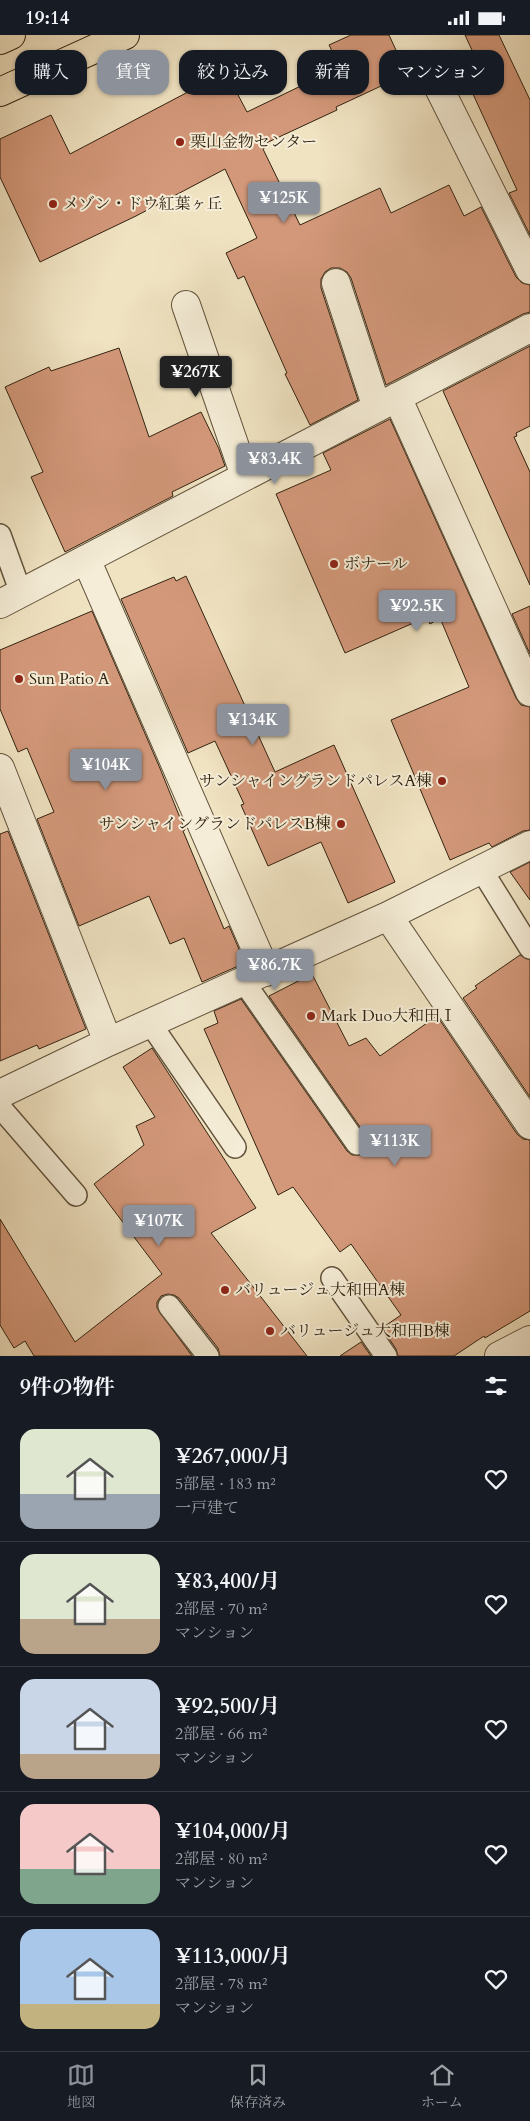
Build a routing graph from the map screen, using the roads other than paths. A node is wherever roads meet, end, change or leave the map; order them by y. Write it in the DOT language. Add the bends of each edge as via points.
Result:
graph roads {
  1 [pos="11,35"];
  2 [pos="125,35"];
  3 [pos="0,40"];
  4 [pos="0,92"];
  5 [pos="442,95"];
  6 [pos="530,270"];
  7 [pos="336,283"];
  8 [pos="186,305"];
  9 [pos="530,328"];
  10 [pos="387,402"];
  11 [pos="246,476"];
  12 [pos="0,535"];
  13 [pos="86,559"];
  14 [pos="10,598"];
  15 [pos="530,692"];
  16 [pos="0,768"];
  17 [pos="530,845"];
  18 [pos="481,869"];
  19 [pos="388,916"];
  20 [pos="530,948"];
  21 [pos="255,977"];
  22 [pos="150,1023"];
  23 [pos="108,1041"];
  24 [pos="0,1094"];
  25 [pos="0,1107"];
  26 [pos="530,1125"];
  27 [pos="357,1144"];
  28 [pos="235,1147"];
  29 [pos="76,1195"];
  30 [pos="332,1278"];
  31 [pos="169,1306"];
  32 [pos="530,1340"];
  33 [pos="208,1356"];
  34 [pos="386,1356"];
  35 [pos="499,1356"];
  1 -- 3 [label="main road"];
  2 -- 4 [label="main road"];
  5 -- 6 [label="street"];
  7 -- 10 [label="street"];
  8 -- 11 [label="street"];
  9 -- 10 [label="street"];
  10 -- 11 [label="street"];
  10 -- 15 [label="street"];
  11 -- 13 [label="street"];
  12 -- 14 [label="lane"];
  13 -- 14 [label="street"];
  13 -- 21 [label="street"];
  16 -- 23 [label="street"];
  17 -- 18 [label="street"];
  18 -- 19 [label="street"];
  18 -- 20 [label="lane"];
  19 -- 21 [label="street"];
  19 -- 26 [label="street"];
  21 -- 22 [label="street"];
  21 -- 27 [label="lane"];
  22 -- 23 [label="street"];
  22 -- 28 [label="lane"];
  23 -- 24 [label="street"];
  25 -- 29 [label="lane"];
  30 -- 34 [label="lane"];
  31 -- 33 [label="lane"];
  32 -- 35 [label="street"];
}
